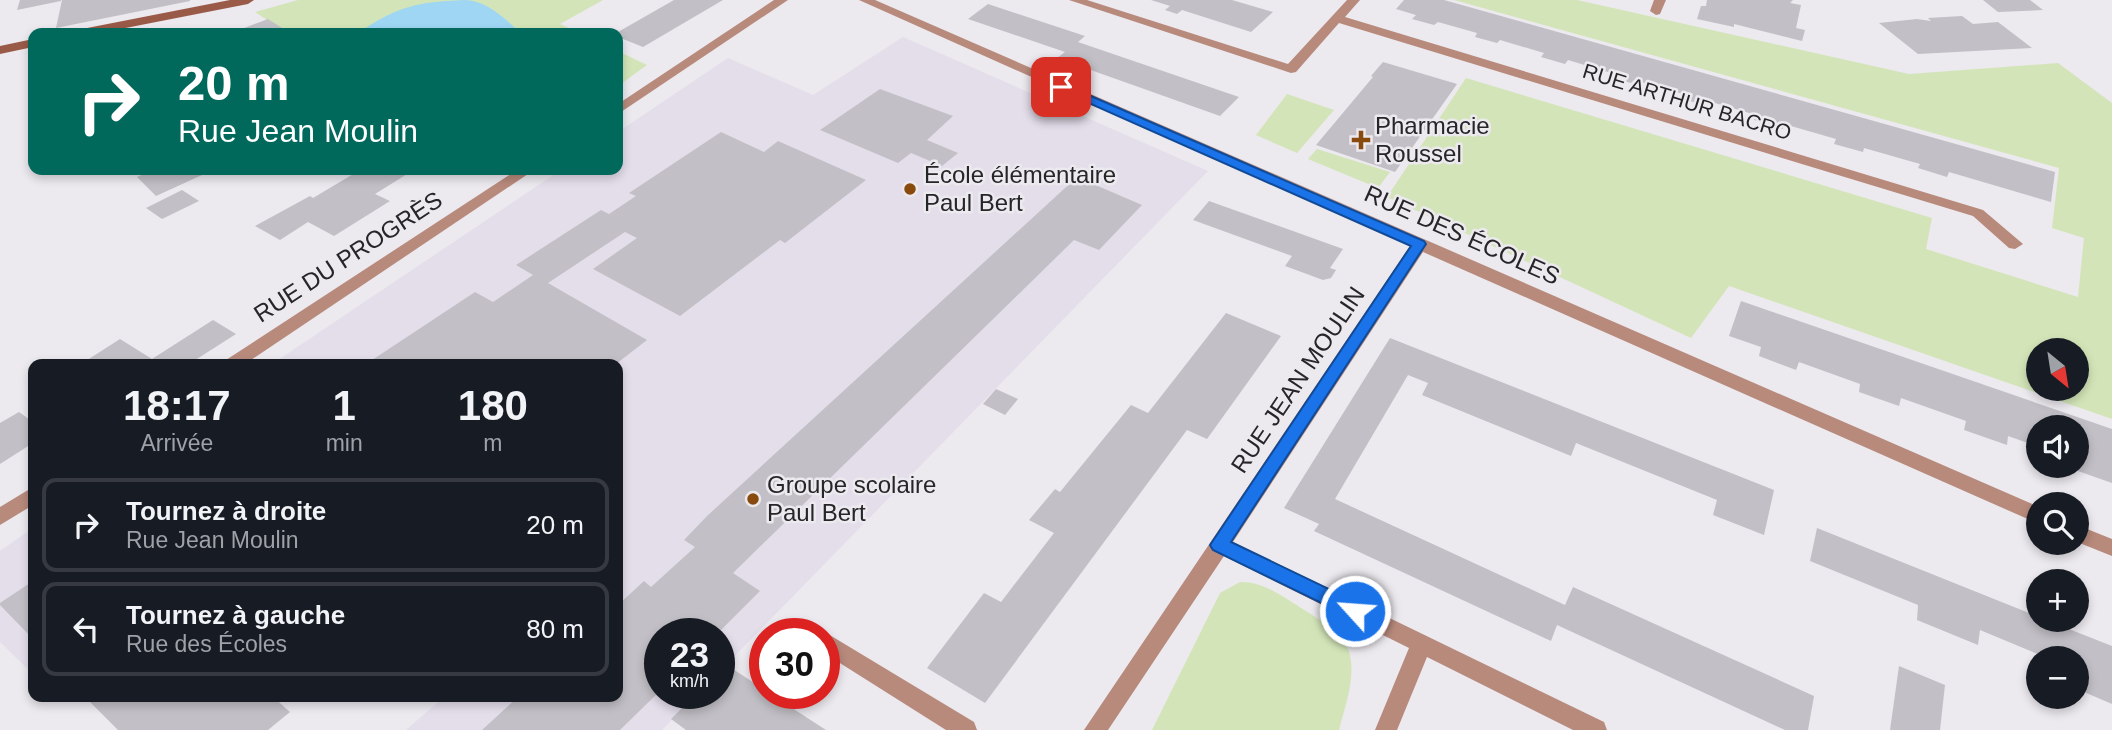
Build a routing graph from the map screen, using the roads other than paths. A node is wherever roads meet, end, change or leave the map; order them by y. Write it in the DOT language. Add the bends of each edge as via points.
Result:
graph roads {
  1 [pos="248,0"];
  2 [pos="782,0"];
  3 [pos="865,0"];
  4 [pos="1075,0"];
  5 [pos="1354,0"];
  6 [pos="1338,19"];
  7 [pos="107,28"];
  8 [pos="28,44"];
  9 [pos="0,50"];
  10 [pos="623,107"];
  11 [pos="519,175"];
  12 [pos="1419,244"];
  13 [pos="2015,244"];
  14 [pos="240,359"];
  15 [pos="28,498"];
  16 [pos="2026,510"];
  17 [pos="0,517"];
  18 [pos="2089,538"];
  19 [pos="1220,545"];
  20 [pos="2112,548"];
  21 [pos="1422,644"];
  22 [pos="840,651"];
  23 [pos="966,730"];
  24 [pos="1095,730"];
  25 [pos="1386,730"];
  26 [pos="1596,730"];
  1 -- 7 [label="street"];
  2 -- 10 [label="street"];
  3 -- 12 [label="street, RUE DES ÉCOLES"];
  4 -- 6 [label="street" via="1291,69"];
  5 -- 6 [label="street"];
  6 -- 13 [label="street, RUE ARTHUR BACRO" via="1978,213"];
  8 -- 9 [label="street"];
  11 -- 14 [label="street, RUE DU PROGRÈS"];
  12 -- 16 [label="street, RUE DES ÉCOLES"];
  12 -- 19 [label="street, RUE JEAN MOULIN"];
  15 -- 17 [label="street"];
  18 -- 20 [label="street"];
  19 -- 21 [label="street"];
  19 -- 24 [label="street, RUE JEAN MOULIN"];
  21 -- 25 [label="street"];
  21 -- 26 [label="street"];
  22 -- 23 [label="street"];
}
